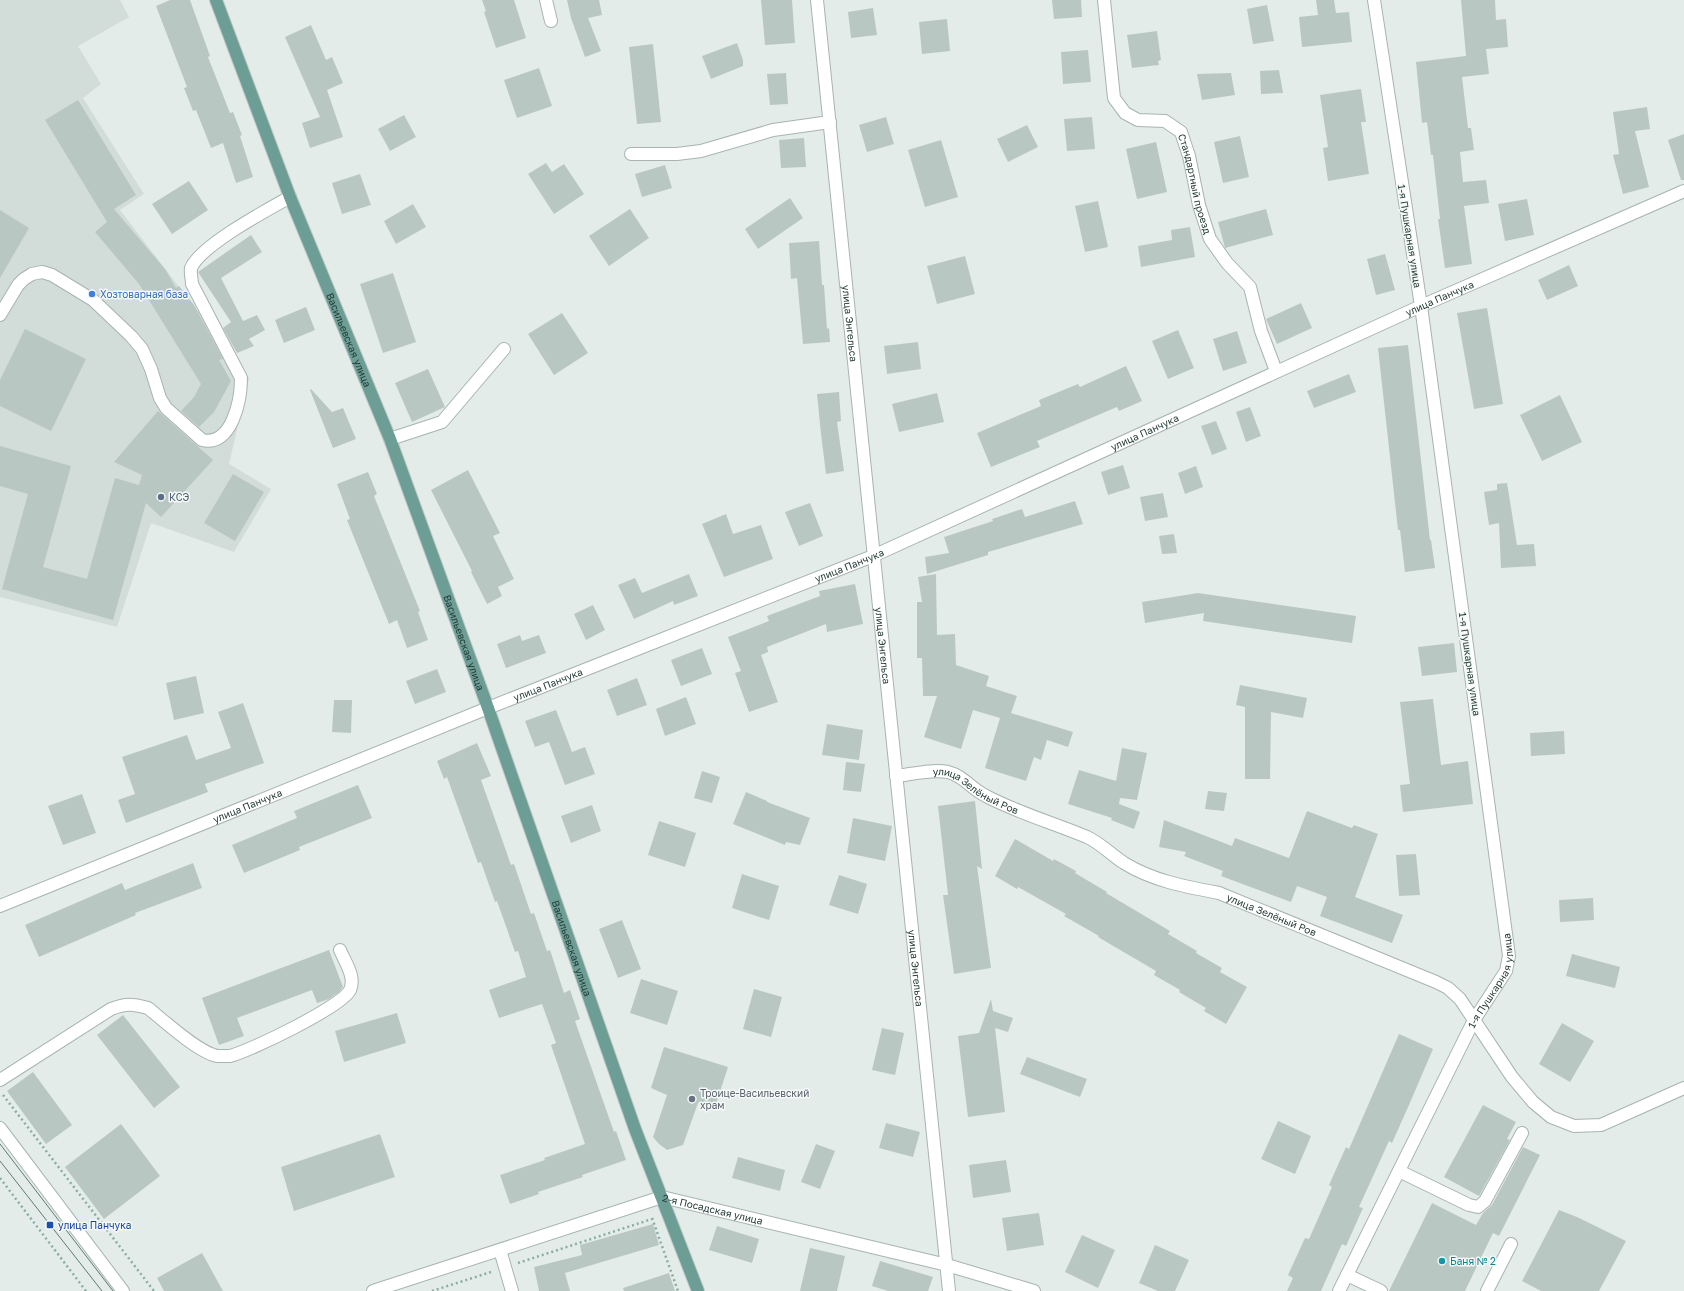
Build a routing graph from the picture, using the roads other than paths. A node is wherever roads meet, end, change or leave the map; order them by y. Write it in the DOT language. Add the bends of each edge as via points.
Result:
graph roads {
  1 [pos="216,0"];
  2 [pos="546,0"];
  3 [pos="817,0"];
  4 [pos="1104,0"];
  5 [pos="1374,0"];
  6 [pos="551,21"];
  7 [pos="830,122"];
  8 [pos="631,154"];
  9 [pos="1684,191"];
  10 [pos="290,197"];
  11 [pos="1421,306"];
  12 [pos="0,315"];
  13 [pos="504,348"];
  14 [pos="1276,371"];
  15 [pos="390,439"];
  16 [pos="873,556"];
  17 [pos="488,708"];
  18 [pos="896,776"];
  19 [pos="0,906"];
  20 [pos="340,950"];
  21 [pos="1474,1020"];
  22 [pos="0,1080"];
  23 [pos="1684,1088"];
  24 [pos="1,1131"];
  25 [pos="1522,1133"];
  26 [pos="1399,1171"];
  27 [pos="662,1197"];
  28 [pos="1511,1244"];
  29 [pos="500,1250"];
  30 [pos="947,1265"];
  31 [pos="1347,1275"];
  32 [pos="123,1291"];
  33 [pos="373,1291"];
  34 [pos="512,1291"];
  35 [pos="698,1291"];
  36 [pos="949,1291"];
  37 [pos="1034,1291"];
  38 [pos="1339,1291"];
  39 [pos="1381,1291"];
  40 [pos="1487,1291"];
  1 -- 10 [label="main road, Васильевская улица"];
  2 -- 6 [label="street"];
  3 -- 7 [label="street, улица Энгельса"];
  4 -- 14 [label="street, Стандартный проезд" via="1114,98 1125,113 1138,120 1165,121 1181,132 1210,238 1227,263 1250,287 1261,331"];
  5 -- 11 [label="street, 1-я Пушкарная улица"];
  7 -- 8 [label="street" via="774,130 701,151"];
  7 -- 16 [label="street, улица Энгельса"];
  9 -- 11 [label="street, улица Панчука"];
  10 -- 12 [label="street" via="248,220 198,256 191,270 192,284 241,378 241,392 235,415 226,431 216,440 202,440 166,408 142,349 131,336 92,300 52,275 42,272 24,279"];
  10 -- 15 [label="main road, Васильевская улица"];
  11 -- 14 [label="street, улица Панчука"];
  11 -- 21 [label="street, 1-я Пушкарная улица" via="1509,956 1506,971"];
  13 -- 15 [label="street" via="442,422"];
  14 -- 16 [label="street, улица Панчука"];
  15 -- 17 [label="main road, Васильевская улица"];
  16 -- 17 [label="street, улица Панчука"];
  16 -- 18 [label="street, улица Энгельса"];
  17 -- 19 [label="street, улица Панчука"];
  17 -- 27 [label="main road, Васильевская улица" via="635,1129"];
  18 -- 21 [label="street, улица Зелёный Ров" via="935,771 956,775 965,779 985,796 1089,838 1125,864 1153,877 1181,886 1219,893 1436,982 1448,988 1460,999"];
  18 -- 30 [label="street, улица Энгельса"];
  20 -- 22 [label="street" via="352,979 350,990 344,998 292,1030 230,1056 217,1056 205,1052 148,1008 124,1004 111,1009"];
  21 -- 23 [label="street, улица Зелёный Ров" via="1512,1077 1533,1102 1551,1117 1574,1126 1601,1125"];
  21 -- 26 [label="street, 1-я Пушкарная улица"];
  24 -- 32 [label="street"];
  25 -- 26 [label="street" via="1485,1201 1478,1207"];
  26 -- 31 [label="street, 1-я Пушкарная улица"];
  27 -- 29 [label="street, 2-я Посадская улица"];
  27 -- 30 [label="street, 2-я Посадская улица"];
  27 -- 35 [label="main road, Васильевская улица"];
  28 -- 40 [label="street"];
  29 -- 33 [label="street, 2-я Посадская улица"];
  29 -- 34 [label="street"];
  30 -- 36 [label="street, улица Энгельса"];
  30 -- 37 [label="street, 2-я Посадская улица"];
  31 -- 38 [label="street, 1-я Пушкарная улица"];
  31 -- 39 [label="street"];
}
